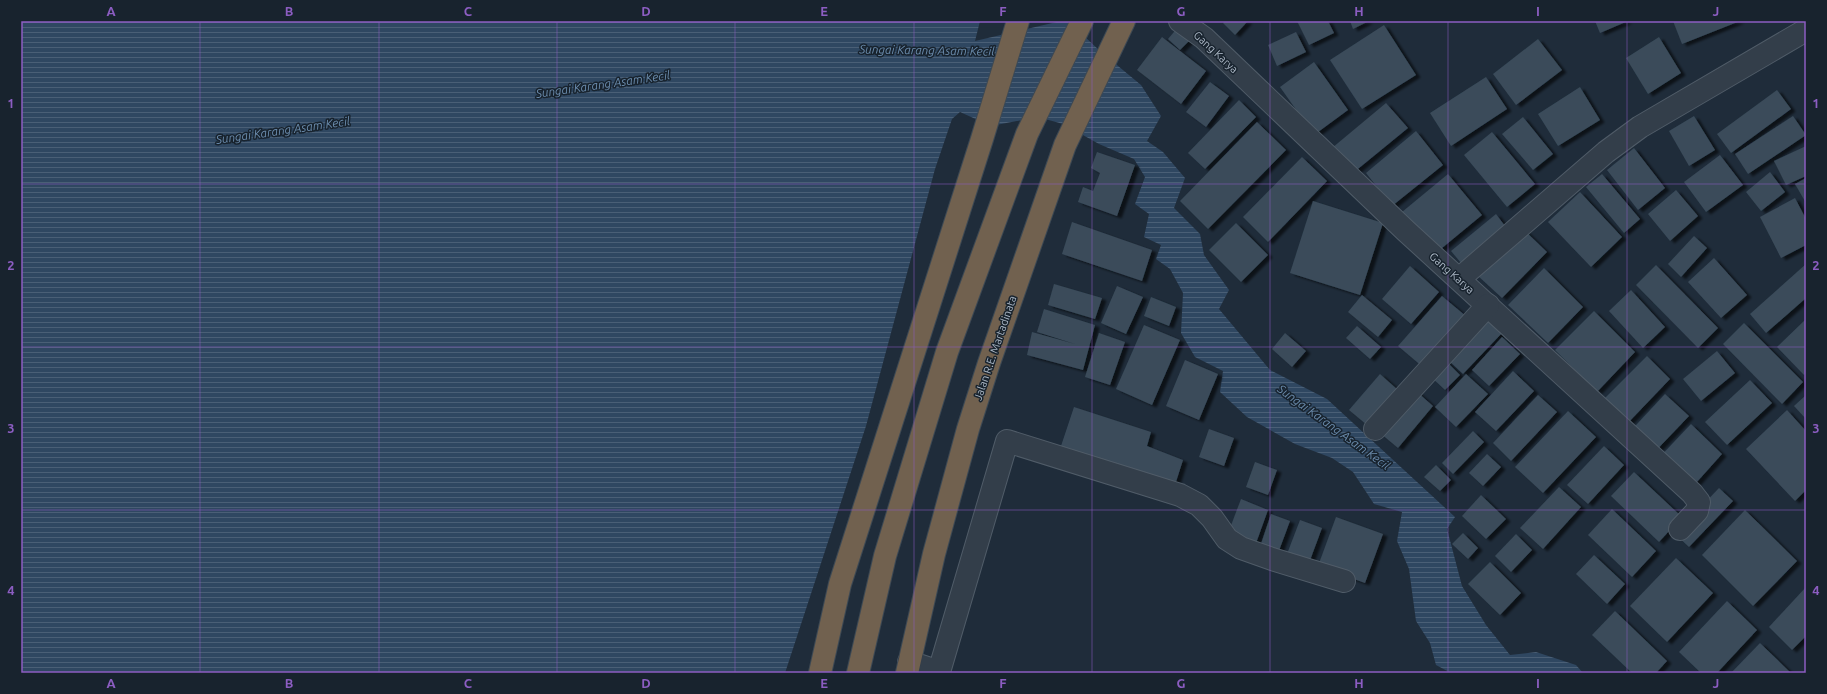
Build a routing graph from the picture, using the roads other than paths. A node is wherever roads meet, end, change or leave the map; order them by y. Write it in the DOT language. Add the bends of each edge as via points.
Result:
graph roads {
  1 [pos="1018,21"];
  2 [pos="1082,21"];
  3 [pos="1180,21"];
  4 [pos="1804,21"];
  5 [pos="1806,25"];
  6 [pos="1120,28"];
  7 [pos="1806,30"];
  8 [pos="1459,279"];
  9 [pos="1488,305"];
  10 [pos="1375,429"];
  11 [pos="1680,529"];
  12 [pos="1344,581"];
  13 [pos="908,667"];
  14 [pos="820,673"];
  15 [pos="858,673"];
  1 -- 14 [label="highway" via="840,584"];
  2 -- 15 [label="highway" via="1027,134 947,352 885,556"];
  3 -- 8 [label="street, Gang Karya" via="1204,38"];
  4 -- 5 [label="street"];
  6 -- 13 [label="highway, Jalan R.E. Martadinata" via="1065,145 989,364 968,429 934,554"];
  7 -- 8 [label="street" via="1640,128 1606,152"];
  8 -- 9 [label="street, Gang Karya"];
  9 -- 10 [label="street"];
  9 -- 11 [label="street, Gang Karya" via="1692,493 1699,502 1697,511"];
  12 -- 13 [label="street" via="1240,548 1228,539 1199,505 1180,495 1007,441 939,672"];
}
